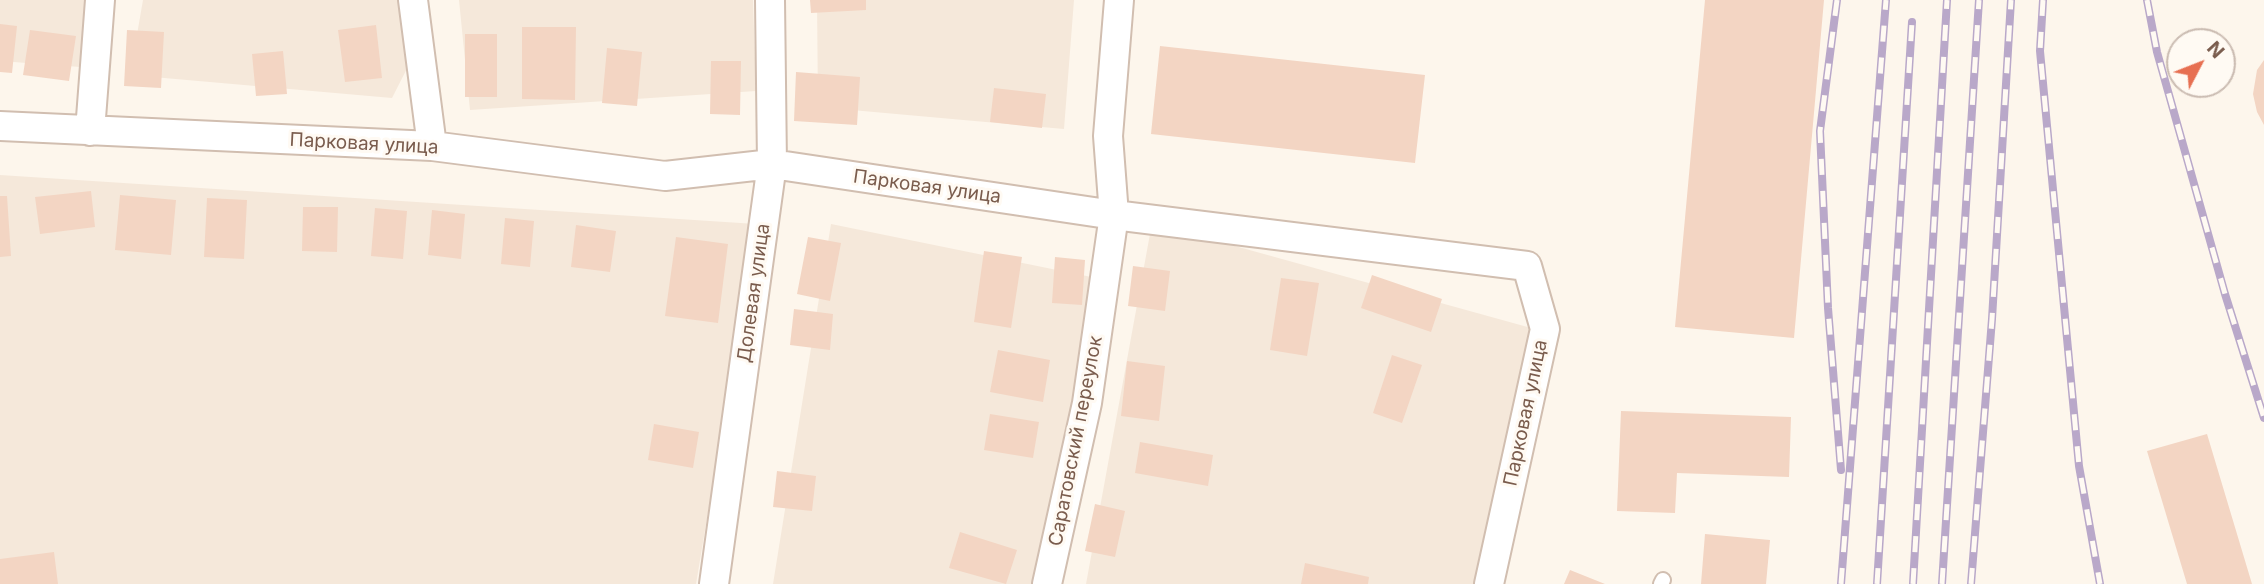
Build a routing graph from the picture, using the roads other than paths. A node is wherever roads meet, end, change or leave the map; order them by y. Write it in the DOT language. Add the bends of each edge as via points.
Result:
graph roads {
  1 [pos="100,0"];
  2 [pos="412,0"];
  3 [pos="770,0"];
  4 [pos="1119,0"];
  5 [pos="0,126"];
  6 [pos="90,131"];
  7 [pos="432,146"];
  8 [pos="772,164"];
  9 [pos="1114,215"];
  10 [pos="714,584"];
  11 [pos="1047,584"];
  12 [pos="1489,584"];
  1 -- 6 [label="street"];
  2 -- 7 [label="street"];
  3 -- 8 [label="street, Долевая улица"];
  4 -- 9 [label="street, Саратовский переулок" via="1108,136"];
  5 -- 6 [label="street, Парковая улица"];
  6 -- 7 [label="street, Парковая улица"];
  7 -- 8 [label="street, Парковая улица" via="665,176"];
  8 -- 9 [label="street, Парковая улица"];
  8 -- 10 [label="street, Долевая улица"];
  9 -- 11 [label="street, Саратовский переулок" via="1087,403"];
  9 -- 12 [label="street, Парковая улица" via="1527,266 1545,329"];
}
